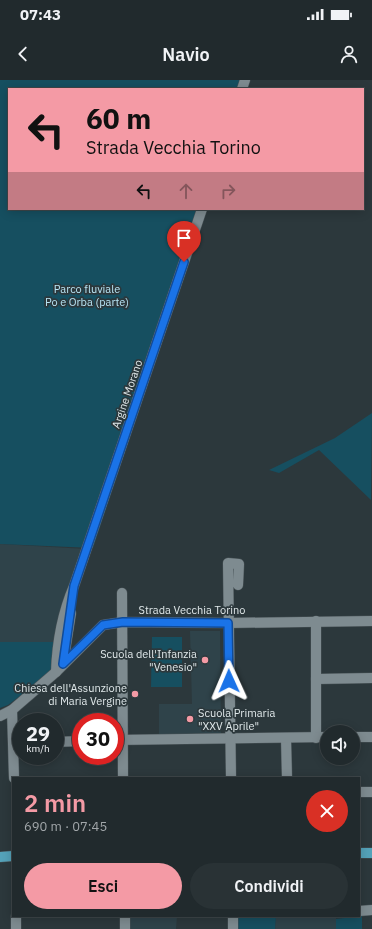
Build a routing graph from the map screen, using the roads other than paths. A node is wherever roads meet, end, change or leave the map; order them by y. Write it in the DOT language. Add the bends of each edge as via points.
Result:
graph roads {
  1 [pos="202,210"];
  2 [pos="75,583"];
  3 [pos="238,586"];
  4 [pos="122,593"];
  5 [pos="372,621"];
  6 [pos="123,622"];
  7 [pos="316,622"];
  8 [pos="228,623"];
  9 [pos="63,664"];
  10 [pos="56,672"];
  11 [pos="316,678"];
  12 [pos="372,678"];
  13 [pos="12,710"];
  14 [pos="12,713"];
  15 [pos="120,713"];
  16 [pos="0,716"];
  17 [pos="360,737"];
  18 [pos="372,737"];
  19 [pos="230,738"];
  20 [pos="286,738"];
  21 [pos="316,738"];
  22 [pos="320,738"];
  23 [pos="124,740"];
  24 [pos="15,765"];
  25 [pos="122,765"];
  26 [pos="14,777"];
  27 [pos="123,777"];
  28 [pos="231,777"];
  29 [pos="287,777"];
  30 [pos="360,792"];
  31 [pos="372,792"];
  32 [pos="360,853"];
  33 [pos="372,853"];
  34 [pos="0,856"];
  35 [pos="12,856"];
  36 [pos="372,910"];
  37 [pos="360,911"];
  38 [pos="16,917"];
  39 [pos="125,917"];
  40 [pos="233,917"];
  41 [pos="16,929"];
  42 [pos="125,929"];
  43 [pos="233,929"];
  1 -- 2 [label="street, Argine Morano"];
  2 -- 9 [label="street, Argine Morano"];
  2 -- 10 [label="street, Argine Morano" via="57,643"];
  3 -- 8 [label="street" via="239,564 228,563"];
  4 -- 6 [label="street"];
  5 -- 7 [label="street, Strada Vecchia Torino"];
  6 -- 8 [label="street, Strada Vecchia Torino"];
  6 -- 9 [label="street, Strada Vecchia Torino" via="103,625"];
  6 -- 15 [label="street"];
  7 -- 8 [label="street, Strada Vecchia Torino"];
  7 -- 11 [label="street"];
  8 -- 19 [label="street"];
  9 -- 10 [label="street, Strada Vecchia Torino"];
  10 -- 13 [label="street, Strada Vecchia Torino"];
  11 -- 12 [label="street"];
  11 -- 21 [label="street"];
  13 -- 14 [label="street"];
  13 -- 16 [label="street, Strada Vecchia Torino"];
  17 -- 18 [label="street"];
  19 -- 20 [label="street"];
  19 -- 23 [label="street"];
  19 -- 28 [label="street"];
  20 -- 21 [label="street"];
  20 -- 29 [label="street"];
  21 -- 22 [label="street"];
  24 -- 26 [label="street"];
  25 -- 27 [label="street"];
  30 -- 31 [label="street"];
  32 -- 33 [label="main road"];
  34 -- 35 [label="main road"];
  36 -- 37 [label="street"];
  38 -- 41 [label="street"];
  39 -- 42 [label="street"];
  40 -- 43 [label="street"];
}
